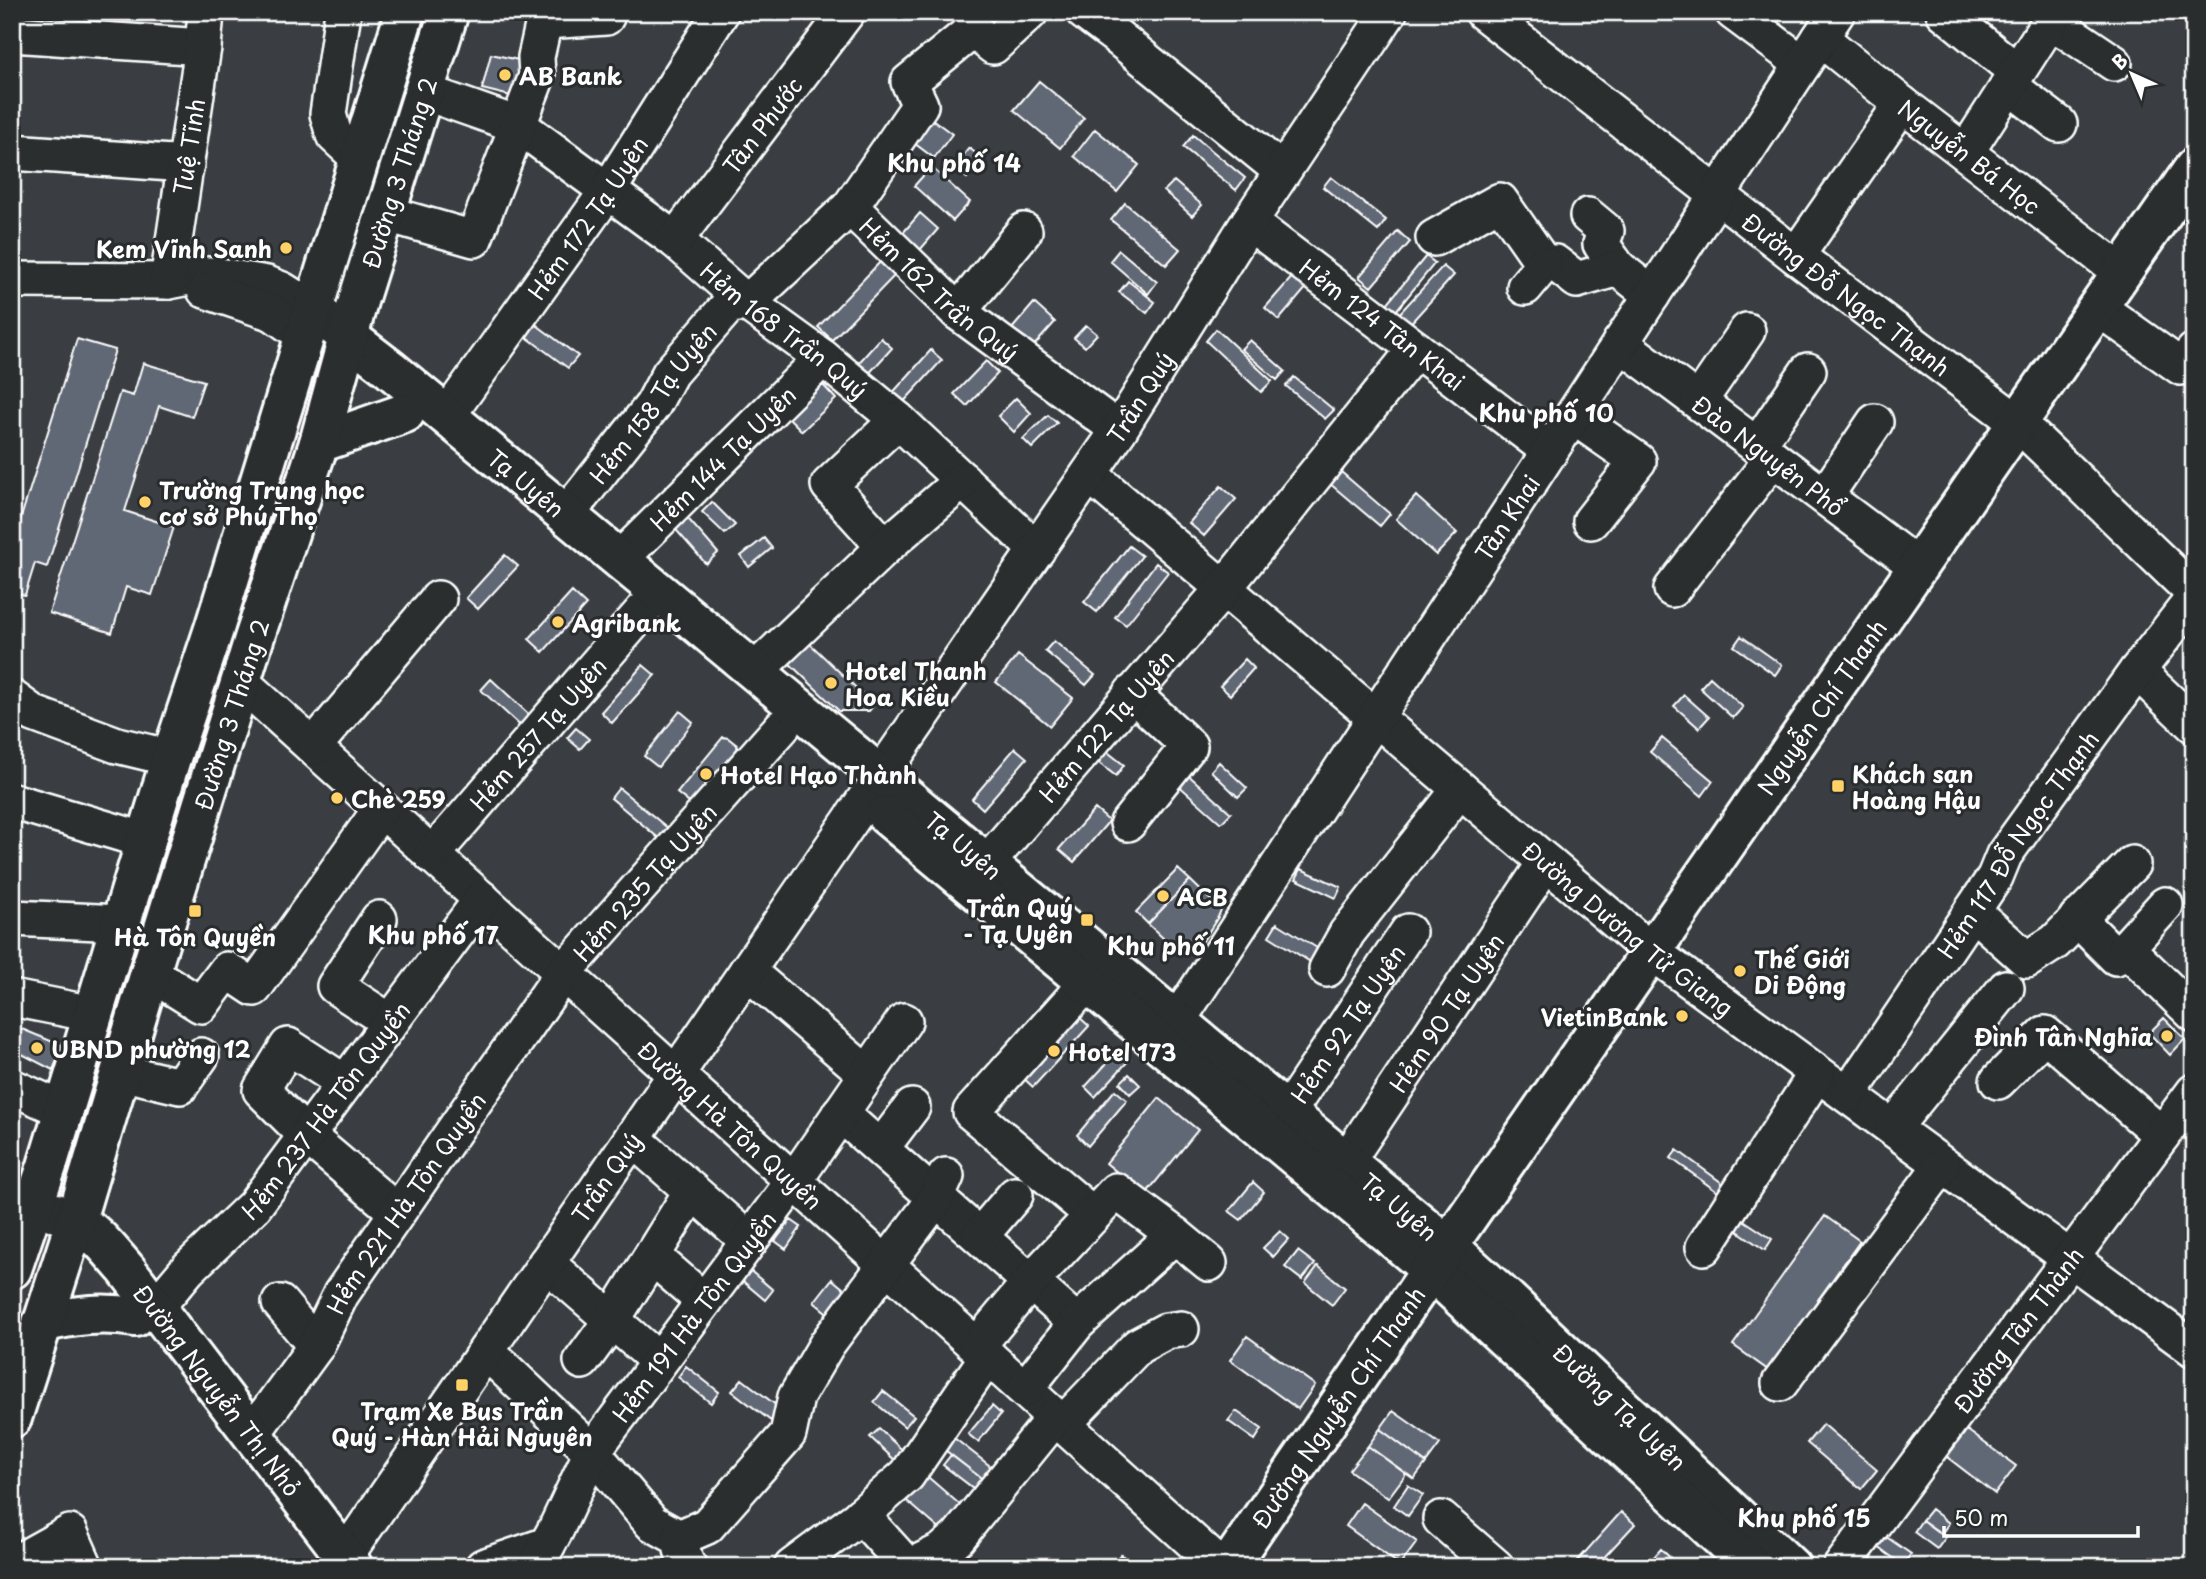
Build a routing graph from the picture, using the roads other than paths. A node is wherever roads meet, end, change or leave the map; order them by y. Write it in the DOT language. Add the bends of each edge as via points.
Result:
graph roads {
  1 [pos="206,12"];
  2 [pos="343,12"];
  3 [pos="405,12"];
  4 [pos="449,12"];
  5 [pos="608,12"];
  6 [pos="720,12"];
  7 [pos="847,12"];
  8 [pos="1030,12"];
  9 [pos="1084,12"];
  10 [pos="1389,12"];
  11 [pos="1483,12"];
  12 [pos="1944,12"];
  13 [pos="1737,14"];
  14 [pos="2053,16"];
  15 [pos="546,17"];
  16 [pos="12,34"];
  17 [pos="1820,38"];
  18 [pos="203,47"];
  19 [pos="2114,63"];
  20 [pos="2012,78"];
  21 [pos="424,92"];
  22 [pos="1902,104"];
  23 [pos="2059,124"];
  24 [pos="518,125"];
  25 [pos="12,152"];
  26 [pos="1966,152"];
  27 [pos="359,158"];
  28 [pos="186,164"];
  29 [pos="2194,168"];
  30 [pos="1282,171"];
  31 [pos="607,192"];
  32 [pos="1718,195"];
  33 [pos="850,207"];
  34 [pos="387,214"];
  35 [pos="1588,216"];
  36 [pos="1249,222"];
  37 [pos="1024,230"];
  38 [pos="1434,239"];
  39 [pos="675,240"];
  40 [pos="1797,256"];
  41 [pos="1618,268"];
  42 [pos="2121,272"];
  43 [pos="12,280"];
  44 [pos="168,281"];
  45 [pos="1652,295"];
  46 [pos="747,303"];
  47 [pos="2097,307"];
  48 [pos="958,312"];
  49 [pos="308,322"];
  50 [pos="1747,331"];
  51 [pos="1620,343"];
  52 [pos="1416,349"];
  53 [pos="823,358"];
  54 [pos="353,360"];
  55 [pos="2190,364"];
  56 [pos="1808,370"];
  57 [pos="1699,401"];
  58 [pos="405,413"];
  59 [pos="447,416"];
  60 [pos="1573,416"];
  61 [pos="898,420"];
  62 [pos="1875,422"];
  63 [pos="2017,422"];
  64 [pos="1119,430"];
  65 [pos="319,443"];
  66 [pos="1550,452"];
  67 [pos="1765,452"];
  68 [pos="1089,474"];
  69 [pos="963,480"];
  70 [pos="1825,496"];
  71 [pos="566,515"];
  72 [pos="1591,521"];
  73 [pos="885,547"];
  74 [pos="1037,550"];
  75 [pos="620,559"];
  76 [pos="1917,566"];
  77 [pos="1224,588"];
  78 [pos="1672,589"];
  79 [pos="2194,593"];
  80 [pos="2194,598"];
  81 [pos="438,599"];
  82 [pos="643,611"];
  83 [pos="201,668"];
  84 [pos="755,671"];
  85 [pos="2137,671"];
  86 [pos="241,682"];
  87 [pos="1132,694"];
  88 [pos="12,698"];
  89 [pos="1376,717"];
  90 [pos="2194,725"];
  91 [pos="782,727"];
  92 [pos="313,747"];
  93 [pos="171,758"];
  94 [pos="873,787"];
  95 [pos="1460,789"];
  96 [pos="12,802"];
  97 [pos="381,809"];
  98 [pos="1128,823"];
  99 [pos="147,841"];
  100 [pos="432,855"];
  101 [pos="1546,862"];
  102 [pos="987,863"];
  103 [pos="2132,863"];
  104 [pos="482,899"];
  105 [pos="2165,905"];
  106 [pos="1972,911"];
  107 [pos="12,918"];
  108 [pos="2077,918"];
  109 [pos="379,919"];
  110 [pos="121,923"];
  111 [pos="1408,933"];
  112 [pos="2126,948"];
  113 [pos="1652,952"];
  114 [pos="1327,969"];
  115 [pos="747,971"];
  116 [pos="150,973"];
  117 [pos="564,973"];
  118 [pos="1087,983"];
  119 [pos="2006,988"];
  120 [pos="12,998"];
  121 [pos="93,1014"];
  122 [pos="2194,1014"];
  123 [pos="904,1021"];
  124 [pos="390,1023"];
  125 [pos="1169,1033"];
  126 [pos="201,1056"];
  127 [pos="120,1072"];
  128 [pos="1817,1073"];
  129 [pos="676,1074"];
  130 [pos="867,1074"];
  131 [pos="1998,1081"];
  132 [pos="345,1083"];
  133 [pos="12,1087"];
  134 [pos="1848,1095"];
  135 [pos="2191,1101"];
  136 [pos="912,1107"];
  137 [pos="64,1110"];
  138 [pos="840,1112"];
  139 [pos="1287,1113"];
  140 [pos="1893,1128"];
  141 [pos="2162,1135"];
  142 [pos="306,1136"];
  143 [pos="632,1138"];
  144 [pos="881,1149"];
  145 [pos="1346,1162"];
  146 [pos="1942,1164"];
  147 [pos="794,1181"];
  148 [pos="941,1187"];
  149 [pos="692,1191"];
  150 [pos="1015,1195"];
  151 [pos="397,1212"];
  152 [pos="1093,1215"];
  153 [pos="20,1230"];
  154 [pos="1175,1235"];
  155 [pos="980,1236"];
  156 [pos="71,1237"];
  157 [pos="748,1241"];
  158 [pos="1704,1247"];
  159 [pos="653,1257"];
  160 [pos="1440,1258"];
  161 [pos="2070,1258"];
  162 [pos="546,1263"];
  163 [pos="1209,1264"];
  164 [pos="887,1265"];
  165 [pos="1031,1281"];
  166 [pos="704,1301"];
  167 [pos="279,1303"];
  168 [pos="145,1312"];
  169 [pos="612,1320"];
  170 [pos="42,1323"];
  171 [pos="1077,1323"];
  172 [pos="1181,1329"];
  173 [pos="316,1346"];
  174 [pos="2194,1349"];
  175 [pos="486,1351"];
  176 [pos="982,1351"];
  177 [pos="582,1361"];
  178 [pos="659,1361"];
  179 [pos="1780,1383"];
  180 [pos="1025,1389"];
  181 [pos="12,1418"];
  182 [pos="1059,1420"];
  183 [pos="252,1434"];
  184 [pos="592,1452"];
  185 [pos="861,1515"];
  186 [pos="1441,1519"];
  187 [pos="541,1556"];
  188 [pos="684,1559"];
  189 [pos="951,1559"];
  190 [pos="15,1564"];
  191 [pos="340,1564"];
  192 [pos="85,1567"];
  193 [pos="483,1567"];
  194 [pos="792,1567"];
  195 [pos="909,1567"];
  196 [pos="1222,1567"];
  197 [pos="1228,1567"];
  198 [pos="1496,1567"];
  199 [pos="1752,1567"];
  200 [pos="1791,1567"];
  201 [pos="1841,1567"];
  1 -- 18 [label="street, Tuệ Tĩnh"];
  2 -- 27 [label="street" via="328,114 334,135"];
  3 -- 27 [label="main road, Đường 3 Tháng 2"];
  4 -- 21 [label="main road, Đường 3 Tháng 2"];
  5 -- 15 [label="street" via="606,17"];
  6 -- 31 [label="street, Hẻm 172 Tạ Uyên"];
  7 -- 39 [label="street, Tân Phước"];
  8 -- 33 [label="street, Hẻm 162 Trần Quý" via="993,46 973,30 909,82 920,105"];
  9 -- 30 [label="street"];
  10 -- 30 [label="street, Trần Quý"];
  11 -- 32 [label="street, Đường Đỗ Ngọc Thạnh"];
  12 -- 20 [label="street"];
  13 -- 17 [label="street, Nguyễn Bá Học"];
  14 -- 19 [label="street"];
  14 -- 20 [label="street"];
  15 -- 24 [label="street" via="536,57 537,76"];
  16 -- 18 [label="street"];
  17 -- 22 [label="street, Nguyễn Bá Học"];
  17 -- 32 [label="street, Tân Khai"];
  18 -- 28 [label="street, Tuệ Tĩnh"];
  20 -- 23 [label="street"];
  20 -- 26 [label="street"];
  21 -- 24 [label="street, Hẻm 168 Trần Quý"];
  21 -- 34 [label="main road, Đường 3 Tháng 2"];
  22 -- 26 [label="street, Nguyễn Bá Học"];
  22 -- 40 [label="street"];
  24 -- 31 [label="street, Hẻm 168 Trần Quý"];
  24 -- 34 [label="street" via="474,239"];
  25 -- 28 [label="street"];
  26 -- 42 [label="street, Nguyễn Bá Học"];
  27 -- 49 [label="main road, Đường 3 Tháng 2"];
  28 -- 44 [label="street, Tuệ Tĩnh"];
  29 -- 42 [label="main road, Nguyễn Chí Thanh"];
  30 -- 36 [label="street, Trần Quý"];
  31 -- 39 [label="street, Hẻm 168 Trần Quý"];
  31 -- 59 [label="street, Hẻm 172 Tạ Uyên"];
  32 -- 40 [label="street, Đường Đỗ Ngọc Thạnh"];
  32 -- 45 [label="street, Tân Khai"];
  33 -- 46 [label="street, Hẻm 158 Tạ Uyên"];
  33 -- 48 [label="street, Hẻm 162 Trần Quý"];
  34 -- 54 [label="main road, Đường 3 Tháng 2"];
  35 -- 41 [label="street" via="1606,231 1601,244"];
  36 -- 52 [label="street, Hẻm 124 Tân Khai"];
  36 -- 64 [label="street, Trần Quý"];
  37 -- 48 [label="street"];
  38 -- 41 [label="street" via="1500,201 1534,275 1555,263 1577,280"];
  39 -- 46 [label="street, Hẻm 168 Trần Quý"];
  40 -- 63 [label="street, Đường Đỗ Ngọc Thạnh"];
  41 -- 45 [label="street"];
  42 -- 47 [label="main road, Nguyễn Chí Thanh"];
  43 -- 44 [label="street"];
  44 -- 49 [label="street" via="199,275 252,280 282,290"];
  45 -- 51 [label="street, Tân Khai"];
  46 -- 53 [label="street, Hẻm 168 Trần Quý"];
  46 -- 71 [label="street, Hẻm 158 Tạ Uyên" via="729,305 670,373 653,405"];
  47 -- 55 [label="street"];
  47 -- 63 [label="main road, Nguyễn Chí Thanh"];
  48 -- 64 [label="street, Hẻm 162 Trần Quý"];
  49 -- 54 [label="main road"];
  49 -- 83 [label="main road, Đường 3 Tháng 2"];
  50 -- 57 [label="street"];
  51 -- 57 [label="street, Đào Nguyên Phổ"];
  51 -- 60 [label="street, Tân Khai"];
  52 -- 66 [label="street, Hẻm 124 Tân Khai"];
  52 -- 77 [label="street, Hẻm 122 Tạ Uyên"];
  53 -- 61 [label="street, Hẻm 168 Trần Quý"];
  53 -- 75 [label="street, Hẻm 144 Tạ Uyên"];
  54 -- 58 [label="main road, Tạ Uyên"];
  54 -- 59 [label="main road, Tạ Uyên"];
  54 -- 65 [label="main road, Đường 3 Tháng 2"];
  56 -- 67 [label="street"];
  57 -- 67 [label="street, Đào Nguyên Phổ"];
  58 -- 65 [label="main road"];
  58 -- 82 [label="main road, Tạ Uyên"];
  59 -- 71 [label="main road, Tạ Uyên"];
  60 -- 66 [label="street, Tân Khai"];
  60 -- 72 [label="street" via="1638,461"];
  61 -- 69 [label="street, Hẻm 168 Trần Quý"];
  61 -- 73 [label="street" via="829,485"];
  62 -- 70 [label="street"];
  63 -- 76 [label="main road, Nguyễn Chí Thanh"];
  63 -- 79 [label="street, Đường Đỗ Ngọc Thạnh"];
  64 -- 68 [label="street, Trần Quý"];
  65 -- 86 [label="main road, Đường 3 Tháng 2"];
  66 -- 89 [label="street, Tân Khai"];
  67 -- 70 [label="street, Đào Nguyên Phổ"];
  67 -- 78 [label="street"];
  68 -- 74 [label="street, Trần Quý"];
  68 -- 77 [label="street, Đường Dương Tử Giang"];
  69 -- 73 [label="street"];
  69 -- 74 [label="street, Hẻm 168 Trần Quý"];
  70 -- 76 [label="street, Đào Nguyên Phổ"];
  71 -- 75 [label="main road, Tạ Uyên"];
  73 -- 84 [label="street"];
  74 -- 94 [label="street, Trần Quý"];
  75 -- 84 [label="main road, Tạ Uyên"];
  76 -- 113 [label="main road, Nguyễn Chí Thanh"];
  77 -- 87 [label="street, Hẻm 122 Tạ Uyên"];
  77 -- 89 [label="street, Đường Dương Tử Giang"];
  80 -- 85 [label="street, Hẻm 117 Đỗ Ngọc Thạnh"];
  81 -- 92 [label="street"];
  82 -- 91 [label="main road, Tạ Uyên"];
  82 -- 100 [label="street, Hẻm 257 Tạ Uyên"];
  83 -- 86 [label="main road"];
  83 -- 93 [label="main road, Đường 3 Tháng 2"];
  84 -- 94 [label="main road, Tạ Uyên"];
  85 -- 90 [label="street"];
  85 -- 106 [label="street, Hẻm 117 Đỗ Ngọc Thạnh" via="2004,855"];
  86 -- 92 [label="street, Đường Hà Tôn Quyền"];
  86 -- 116 [label="main road, Đường 3 Tháng 2"];
  87 -- 98 [label="street" via="1189,746"];
  87 -- 102 [label="street, Hẻm 122 Tạ Uyên"];
  88 -- 93 [label="street" via="34,714 117,745"];
  89 -- 95 [label="street, Đường Dương Tử Giang"];
  89 -- 125 [label="street, Tân Khai"];
  91 -- 94 [label="main road, Tạ Uyên"];
  91 -- 117 [label="street, Hẻm 235 Tạ Uyên"];
  92 -- 97 [label="street, Đường Hà Tôn Quyền"];
  93 -- 99 [label="main road, Đường 3 Tháng 2"];
  94 -- 102 [label="main road, Tạ Uyên"];
  94 -- 115 [label="street, Trần Quý"];
  94 -- 118 [label="main road, Tạ Uyên"];
  95 -- 101 [label="street, Đường Dương Tử Giang"];
  95 -- 114 [label="street" via="1347,933"];
  96 -- 99 [label="street"];
  97 -- 100 [label="street, Đường Hà Tôn Quyền"];
  97 -- 116 [label="street" via="254,988 227,970 201,1004"];
  99 -- 110 [label="main road, Đường 3 Tháng 2"];
  100 -- 104 [label="street, Đường Hà Tôn Quyền"];
  101 -- 113 [label="street, Đường Dương Tử Giang"];
  101 -- 145 [label="street, Hẻm 90 Tạ Uyên"];
  102 -- 125 [label="main road, Tạ Uyên"];
  103 -- 108 [label="street"];
  104 -- 117 [label="street, Đường Hà Tôn Quyền"];
  104 -- 124 [label="street, Hẻm 237 Hà Tôn Quyền"];
  105 -- 112 [label="street"];
  106 -- 108 [label="street" via="2027,960 2055,942"];
  106 -- 134 [label="street, Hẻm 117 Đỗ Ngọc Thạnh"];
  107 -- 110 [label="street"];
  108 -- 112 [label="street" via="2116,957"];
  109 -- 124 [label="street" via="335,986"];
  110 -- 121 [label="main road, Đường 3 Tháng 2"];
  111 -- 139 [label="street, Hẻm 92 Tạ Uyên"];
  112 -- 122 [label="street"];
  113 -- 128 [label="street, Đường Dương Tử Giang"];
  113 -- 160 [label="main road, Nguyễn Chí Thanh"];
  115 -- 129 [label="street, Trần Quý"];
  115 -- 130 [label="street"];
  116 -- 127 [label="main road, Đường 3 Tháng 2"];
  117 -- 129 [label="street, Đường Hà Tôn Quyền"];
  117 -- 151 [label="street, Hẻm 221 Hà Tôn Quyền"];
  118 -- 125 [label="main road, Tạ Uyên"];
  118 -- 152 [label="street" via="971,1112"];
  119 -- 140 [label="street"];
  120 -- 121 [label="street"];
  121 -- 137 [label="main road, Đường 3 Tháng 2"];
  123 -- 130 [label="street, Hẻm 191 Hà Tôn Quyền"];
  124 -- 132 [label="street, Hẻm 237 Hà Tôn Quyền"];
  125 -- 139 [label="main road, Tạ Uyên"];
  125 -- 160 [label="main road, Tạ Uyên"];
  126 -- 127 [label="street" via="180,1086"];
  127 -- 156 [label="main road, Đường 3 Tháng 2"];
  128 -- 134 [label="street, Đường Dương Tử Giang"];
  128 -- 158 [label="street"];
  129 -- 143 [label="street, Trần Quý"];
  129 -- 147 [label="street, Đường Hà Tôn Quyền"];
  130 -- 138 [label="street, Hẻm 191 Hà Tôn Quyền"];
  131 -- 141 [label="street" via="2045,1034"];
  132 -- 142 [label="street, Hẻm 237 Hà Tôn Quyền"];
  132 -- 142 [label="street" via="288,1046 261,1090"];
  133 -- 137 [label="street"];
  134 -- 140 [label="street, Đường Dương Tử Giang"];
  135 -- 141 [label="street, Đường Tân Thành"];
  136 -- 144 [label="street"];
  137 -- 153 [label="main road, Đường 3 Tháng 2"];
  138 -- 144 [label="street"];
  138 -- 147 [label="street, Hẻm 191 Hà Tôn Quyền"];
  139 -- 145 [label="main road, Tạ Uyên"];
  140 -- 146 [label="street, Đường Dương Tử Giang"];
  141 -- 161 [label="street, Đường Tân Thành"];
  142 -- 151 [label="street"];
  142 -- 168 [label="street, Hẻm 237 Hà Tôn Quyền" via="254,1206 233,1206 188,1269"];
  143 -- 149 [label="street"];
  143 -- 162 [label="street, Trần Quý"];
  144 -- 148 [label="street"];
  145 -- 160 [label="main road, Tạ Uyên"];
  146 -- 161 [label="street, Đường Dương Tử Giang"];
  146 -- 179 [label="street"];
  147 -- 157 [label="street, Hẻm 191 Hà Tôn Quyền"];
  147 -- 164 [label="street, Đường Hà Tôn Quyền"];
  148 -- 155 [label="street"];
  148 -- 164 [label="street"];
  149 -- 157 [label="street"];
  149 -- 159 [label="street"];
  150 -- 155 [label="street"];
  151 -- 173 [label="street, Hẻm 221 Hà Tôn Quyền" via="341,1294"];
  152 -- 154 [label="street" via="1116,1191"];
  152 -- 165 [label="street"];
  153 -- 156 [label="main road, Đường Nguyễn Thị Nhỏ"];
  154 -- 163 [label="street"];
  154 -- 171 [label="street"];
  155 -- 165 [label="street"];
  156 -- 168 [label="main road, Đường Nguyễn Thị Nhỏ" via="91,1269"];
  156 -- 170 [label="main road, Đường 3 Tháng 2"];
  157 -- 166 [label="street, Hẻm 191 Hà Tôn Quyền"];
  159 -- 166 [label="street"];
  159 -- 169 [label="street"];
  160 -- 197 [label="main road, Đường Nguyễn Chí Thanh"];
  160 -- 199 [label="main road, Đường Tạ Uyên"];
  160 -- 200 [label="main road, Đường Tạ Uyên" via="1508,1300"];
  161 -- 174 [label="street, Đường Dương Tử Giang"];
  161 -- 201 [label="street, Đường Tân Thành"];
  162 -- 169 [label="street"];
  162 -- 175 [label="street, Trần Quý"];
  164 -- 176 [label="street, Đường Hà Tôn Quyền"];
  164 -- 188 [label="street" via="827,1344 796,1397 788,1434 706,1527"];
  165 -- 171 [label="street"];
  165 -- 176 [label="street"];
  166 -- 178 [label="street, Hẻm 191 Hà Tôn Quyền"];
  167 -- 173 [label="street"];
  168 -- 170 [label="main road" via="91,1314"];
  168 -- 183 [label="main road, Đường Nguyễn Thị Nhỏ"];
  168 -- 191 [label="main road, Đường Nguyễn Thị Nhỏ"];
  169 -- 177 [label="street"];
  169 -- 178 [label="street"];
  170 -- 181 [label="main road, Đường 3 Tháng 2"];
  171 -- 180 [label="street"];
  172 -- 182 [label="street" via="1166,1331 1138,1346"];
  173 -- 183 [label="street, Hẻm 221 Hà Tôn Quyền"];
  175 -- 184 [label="street"];
  175 -- 191 [label="street, Trần Quý"];
  176 -- 180 [label="street, Đường Hà Tôn Quyền"];
  176 -- 185 [label="street" via="907,1475"];
  178 -- 184 [label="street, Hẻm 191 Hà Tôn Quyền"];
  180 -- 182 [label="street, Đường Hà Tôn Quyền"];
  182 -- 189 [label="street" via="958,1537"];
  182 -- 196 [label="street, Đường Hà Tôn Quyền"];
  183 -- 191 [label="main road, Đường Nguyễn Thị Nhỏ"];
  184 -- 187 [label="street, Hẻm 191 Hà Tôn Quyền"];
  184 -- 188 [label="street"];
  185 -- 194 [label="street"];
  185 -- 195 [label="street"];
  186 -- 198 [label="street"];
  187 -- 193 [label="street"];
  189 -- 195 [label="street"];
  190 -- 192 [label="street" via="71,1533"];
}
